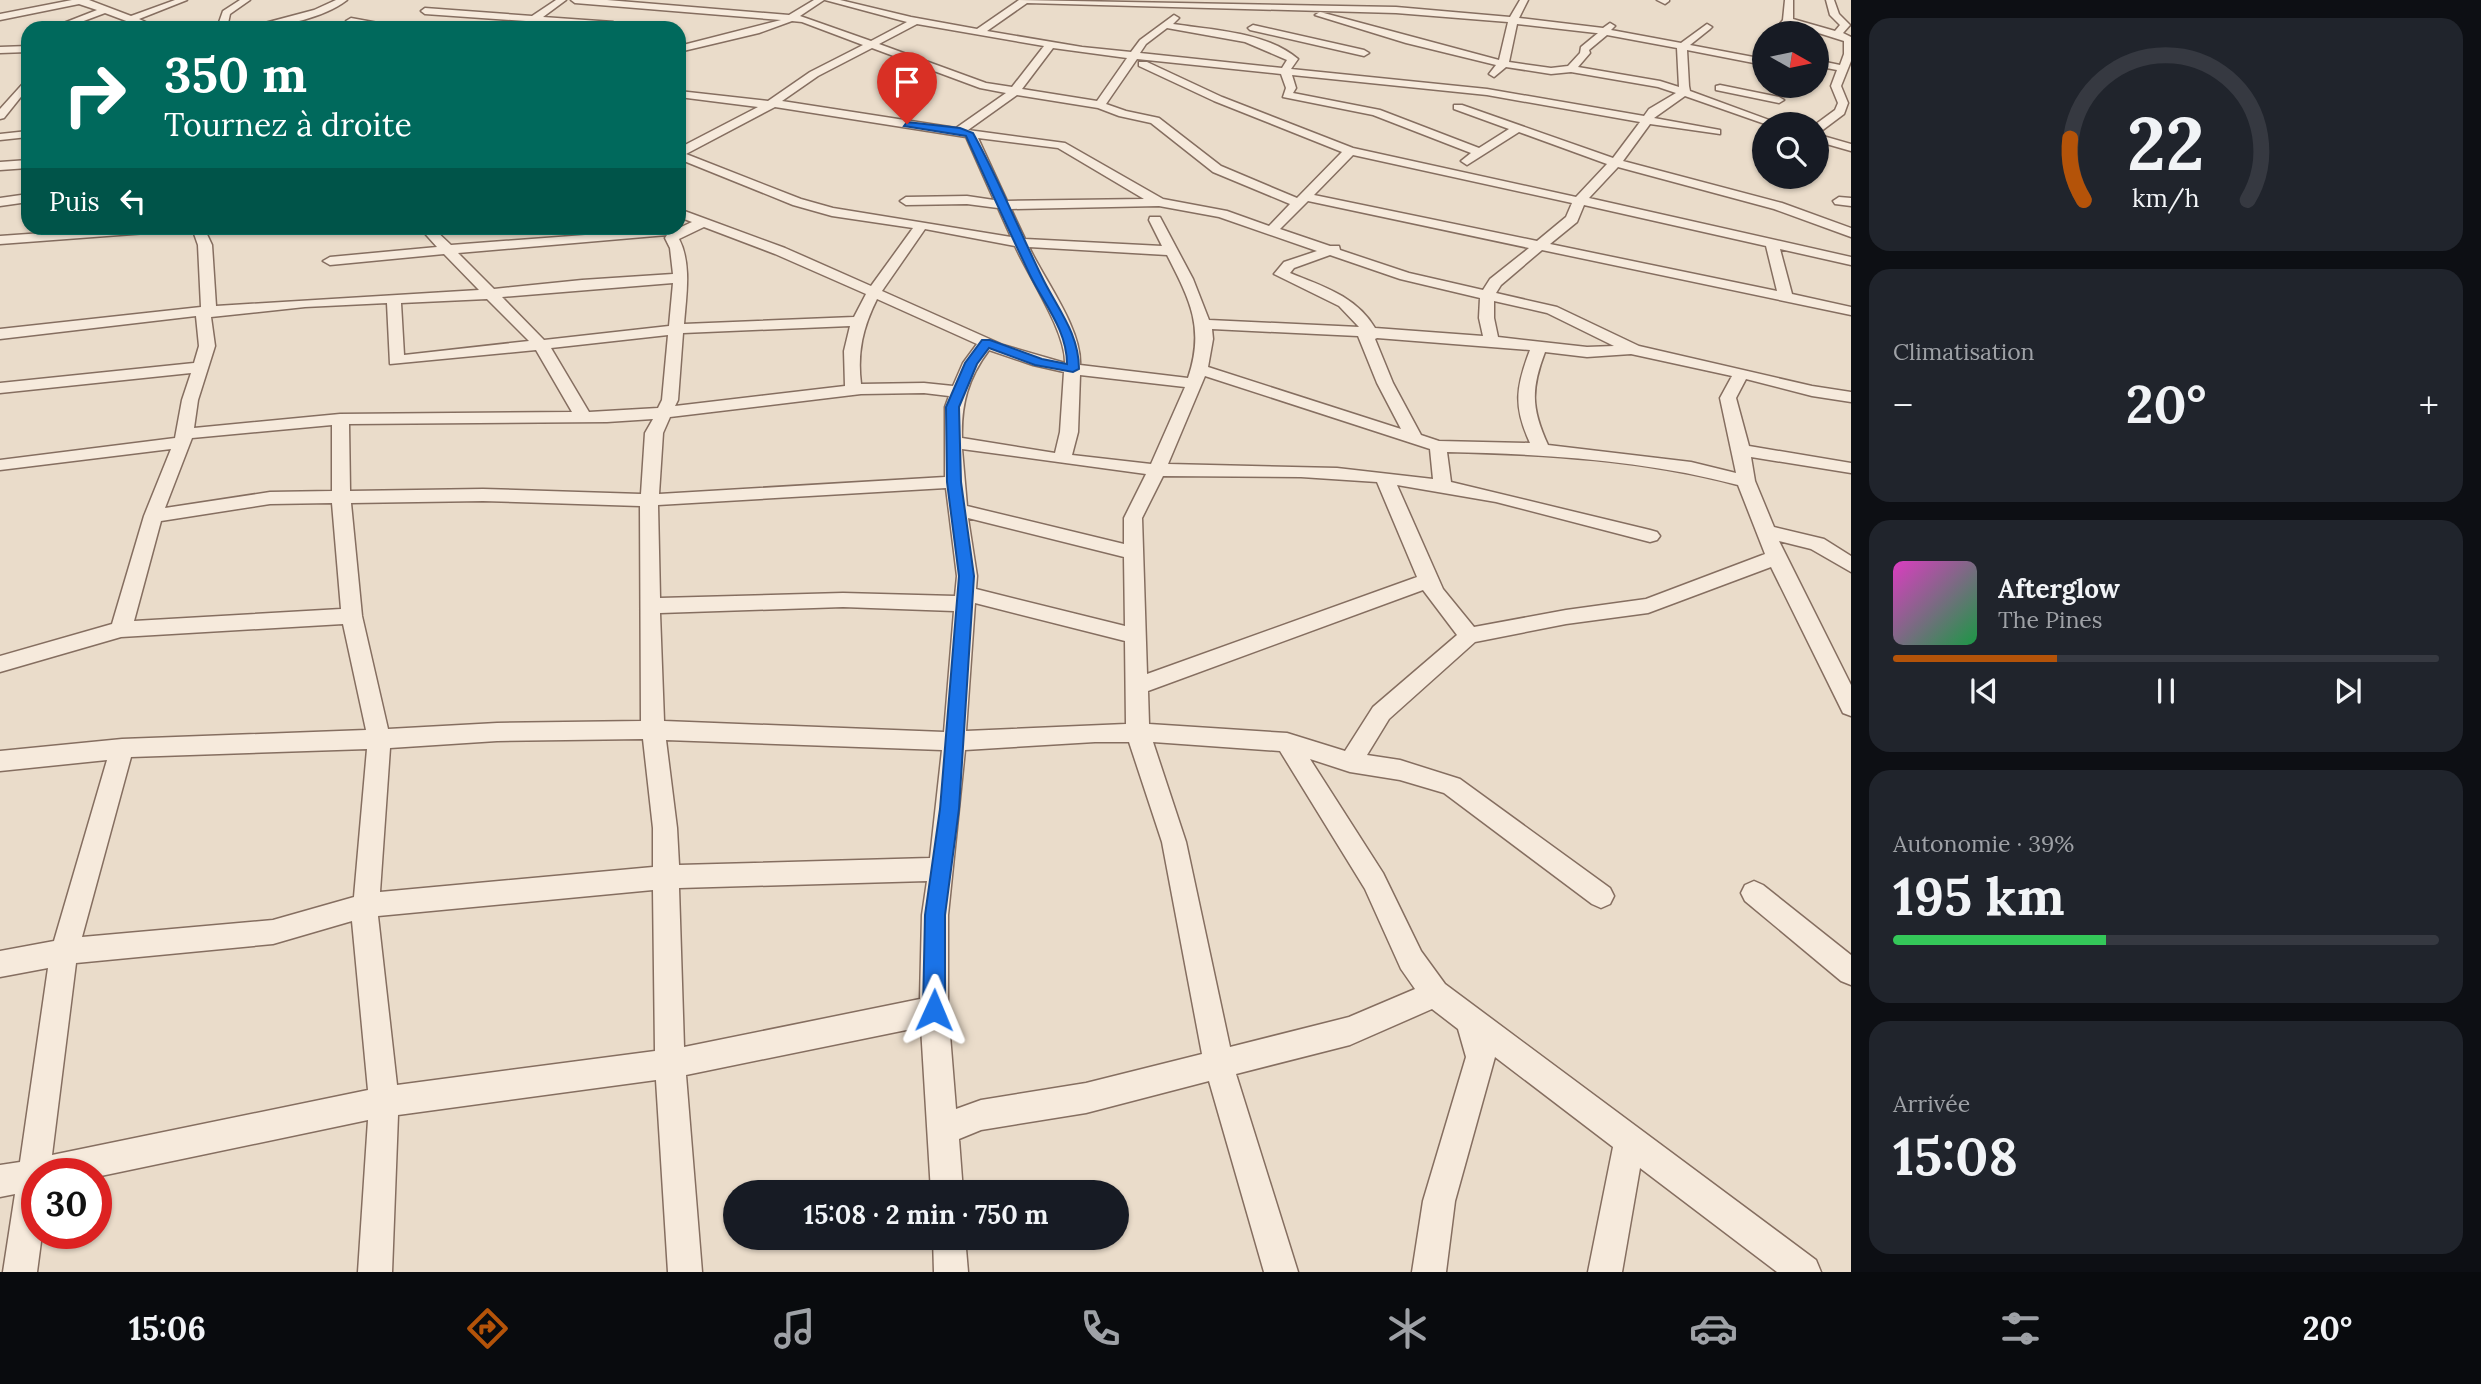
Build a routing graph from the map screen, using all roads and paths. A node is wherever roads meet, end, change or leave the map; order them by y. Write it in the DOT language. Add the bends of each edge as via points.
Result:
graph roads {
  1 [pos="155,0"];
  2 [pos="183,0"];
  3 [pos="246,0"];
  4 [pos="562,0"];
  5 [pos="575,0"];
  6 [pos="725,0"];
  7 [pos="820,0"];
  8 [pos="829,0"];
  9 [pos="1026,0"];
  10 [pos="1524,0"];
  11 [pos="1789,0"];
  12 [pos="83,1"];
  13 [pos="310,1"];
  14 [pos="338,2"];
  15 [pos="1195,2"];
  16 [pos="1833,2"];
  17 [pos="1289,7"];
  18 [pos="106,10"];
  19 [pos="1408,10"];
  20 [pos="425,11"];
  21 [pos="714,11"];
  22 [pos="0,17"];
  23 [pos="791,17"];
  24 [pos="128,18"];
  25 [pos="534,20"];
  26 [pos="1513,20"];
  27 [pos="1616,20"];
  28 [pos="75,21"];
  29 [pos="136,21"];
  30 [pos="224,21"];
  31 [pos="282,21"];
  32 [pos="531,21"];
  33 [pos="550,21"];
  34 [pos="916,21"];
  35 [pos="1788,21"];
  36 [pos="1164,25"];
  37 [pos="1848,26"];
  38 [pos="1395,27"];
  39 [pos="1707,27"];
  40 [pos="1253,28"];
  41 [pos="979,32"];
  42 [pos="1604,32"];
  43 [pos="1829,32"];
  44 [pos="1837,34"];
  45 [pos="1220,35"];
  46 [pos="1850,40"];
  47 [pos="21,42"];
  48 [pos="875,44"];
  49 [pos="1375,44"];
  50 [pos="1050,45"];
  51 [pos="686,47"];
  52 [pos="1682,47"];
  53 [pos="21,49"];
  54 [pos="2,50"];
  55 [pos="1850,54"];
  56 [pos="1130,58"];
  57 [pos="1742,58"];
  58 [pos="1752,60"];
  59 [pos="1191,62"];
  60 [pos="1504,63"];
  61 [pos="1348,69"];
  62 [pos="1571,69"];
  63 [pos="1285,70"];
  64 [pos="1212,74"];
  65 [pos="1844,75"];
  66 [pos="1720,88"];
  67 [pos="21,89"];
  68 [pos="1015,91"];
  69 [pos="1487,92"];
  70 [pos="1685,92"];
  71 [pos="1743,93"];
  72 [pos="686,95"];
  73 [pos="1779,100"];
  74 [pos="772,104"];
  75 [pos="6,105"];
  76 [pos="1100,105"];
  77 [pos="1458,107"];
  78 [pos="0,116"];
  79 [pos="1752,116"];
  80 [pos="1647,119"];
  81 [pos="1829,120"];
  82 [pos="1518,128"];
  83 [pos="1716,132"];
  84 [pos="965,133"];
  85 [pos="21,135"];
  86 [pos="0,137"];
  87 [pos="1829,141"];
  88 [pos="1851,148"];
  89 [pos="686,150"];
  90 [pos="1350,151"];
  91 [pos="1478,152"];
  92 [pos="686,157"];
  93 [pos="1615,162"];
  94 [pos="21,164"];
  95 [pos="0,166"];
  96 [pos="1453,174"];
  97 [pos="21,199"];
  98 [pos="1580,200"];
  99 [pos="906,201"];
  100 [pos="1303,201"];
  101 [pos="0,202"];
  102 [pos="1159,202"];
  103 [pos="1004,205"];
  104 [pos="1747,217"];
  105 [pos="1155,220"];
  106 [pos="689,221"];
  107 [pos="922,225"];
  108 [pos="1273,229"];
  109 [pos="1851,233"];
  110 [pos="67,235"];
  111 [pos="201,235"];
  112 [pos="433,235"];
  113 [pos="568,235"];
  114 [pos="675,235"];
  115 [pos="0,240"];
  116 [pos="1772,242"];
  117 [pos="1021,243"];
  118 [pos="1539,246"];
  119 [pos="447,249"];
  120 [pos="1334,250"];
  121 [pos="1171,251"];
  122 [pos="330,261"];
  123 [pos="1851,261"];
  124 [pos="680,278"];
  125 [pos="874,293"];
  126 [pos="491,294"];
  127 [pos="1486,296"];
  128 [pos="1785,296"];
  129 [pos="394,298"];
  130 [pos="1851,308"];
  131 [pos="206,313"];
  132 [pos="861,320"];
  133 [pos="1202,324"];
  134 [pos="676,331"];
  135 [pos="0,334"];
  136 [pos="1368,334"];
  137 [pos="1492,341"];
  138 [pos="986,343"];
  139 [pos="542,346"];
  140 [pos="1539,347"];
  141 [pos="1634,350"];
  142 [pos="201,367"];
  143 [pos="1073,369"];
  144 [pos="1741,373"];
  145 [pos="1196,376"];
  146 [pos="0,388"];
  147 [pos="854,390"];
  148 [pos="959,392"];
  149 [pos="1851,397"];
  150 [pos="662,413"];
  151 [pos="583,416"];
  152 [pos="340,419"];
  153 [pos="184,438"];
  154 [pos="1415,439"];
  155 [pos="952,442"];
  156 [pos="1438,446"];
  157 [pos="1541,449"];
  158 [pos="1741,450"];
  159 [pos="1062,459"];
  160 [pos="0,465"];
  161 [pos="1851,467"];
  162 [pos="1157,470"];
  163 [pos="1385,478"];
  164 [pos="1746,481"];
  165 [pos="954,482"];
  166 [pos="1443,486"];
  167 [pos="341,498"];
  168 [pos="650,500"];
  169 [pos="958,510"];
  170 [pos="153,516"];
  171 [pos="1767,533"];
  172 [pos="1650,536"];
  173 [pos="1132,553"];
  174 [pos="1776,557"];
  175 [pos="1851,565"];
  176 [pos="1429,580"];
  177 [pos="965,599"];
  178 [pos="650,606"];
  179 [pos="352,616"];
  180 [pos="121,629"];
  181 [pos="1136,636"];
  182 [pos="1469,636"];
  183 [pos="0,664"];
  184 [pos="1137,686"];
  185 [pos="1851,707"];
  186 [pos="654,730"];
  187 [pos="1138,733"];
  188 [pos="379,739"];
  189 [pos="956,741"];
  190 [pos="1287,742"];
  191 [pos="122,748"];
  192 [pos="0,761"];
  193 [pos="1350,762"];
  194 [pos="942,869"];
  195 [pos="666,877"];
  196 [pos="1754,893"];
  197 [pos="1601,896"];
  198 [pos="366,905"];
  199 [pos="64,952"];
  200 [pos="0,964"];
  201 [pos="1851,972"];
  202 [pos="1435,994"];
  203 [pos="934,1010"];
  204 [pos="1469,1018"];
  205 [pos="670,1064"];
  206 [pos="1219,1066"];
  207 [pos="384,1102"];
  208 [pos="944,1129"];
  209 [pos="1630,1139"];
  210 [pos="38,1158"];
  211 [pos="112,1159"];
  212 [pos="21,1178"];
  213 [pos="946,1180"];
  214 [pos="0,1181"];
  215 [pos="24,1249"];
  216 [pos="950,1250"];
  217 [pos="20,1272"];
  218 [pos="375,1272"];
  219 [pos="685,1272"];
  220 [pos="951,1272"];
  221 [pos="1282,1272"];
  222 [pos="1429,1272"];
  223 [pos="1605,1272"];
  224 [pos="1804,1272"];
  1 -- 24 [label="street"];
  2 -- 24 [label="street"];
  3 -- 30 [label="street" via="226,13"];
  4 -- 25 [label="street"];
  5 -- 21 [label="street"];
  6 -- 21 [label="street"];
  7 -- 23 [label="street"];
  8 -- 34 [label="street"];
  9 -- 15 [label="street"];
  9 -- 41 [label="street"];
  10 -- 26 [label="street"];
  11 -- 35 [label="street"];
  12 -- 18 [label="street"];
  12 -- 22 [label="street"];
  13 -- 14 [label="street"];
  14 -- 31 [label="street"];
  15 -- 17 [label="street"];
  15 -- 36 [label="street"];
  16 -- 37 [label="street" via="1835,15"];
  17 -- 19 [label="street"];
  17 -- 40 [label="street"];
  17 -- 49 [label="street"];
  18 -- 24 [label="street"];
  18 -- 28 [label="street"];
  19 -- 26 [label="street"];
  20 -- 25 [label="street"];
  21 -- 23 [label="street"];
  23 -- 48 [label="street"];
  23 -- 51 [label="street" via="756,31"];
  24 -- 29 [label="street"];
  25 -- 32 [label="street"];
  25 -- 33 [label="street"];
  26 -- 42 [label="street"];
  26 -- 60 [label="street"];
  27 -- 42 [label="street"];
  34 -- 41 [label="street"];
  34 -- 48 [label="street"];
  36 -- 45 [label="street"];
  36 -- 56 [label="street"];
  37 -- 44 [label="street"];
  38 -- 49 [label="street"];
  39 -- 52 [label="street"];
  40 -- 45 [label="street"];
  40 -- 49 [label="street"];
  41 -- 50 [label="street"];
  42 -- 52 [label="street"];
  42 -- 62 [label="street" via="1590,42"];
  43 -- 44 [label="street"];
  44 -- 46 [label="street"];
  45 -- 63 [label="street" via="1283,53 1293,59"];
  46 -- 55 [label="street"];
  47 -- 54 [label="street"];
  48 -- 68 [label="street" via="984,86"];
  48 -- 74 [label="street" via="814,74"];
  49 -- 60 [label="street"];
  49 -- 61 [label="street"];
  50 -- 56 [label="street"];
  50 -- 68 [label="street"];
  52 -- 57 [label="street"];
  52 -- 70 [label="street"];
  53 -- 54 [label="street"];
  55 -- 65 [label="street"];
  56 -- 59 [label="street"];
  56 -- 76 [label="street"];
  56 -- 90 [label="street"];
  57 -- 58 [label="street"];
  57 -- 71 [label="street" via="1748,78"];
  59 -- 63 [label="street"];
  59 -- 64 [label="street"];
  60 -- 62 [label="street" via="1556,72"];
  60 -- 69 [label="street" via="1491,76"];
  61 -- 63 [label="street"];
  61 -- 69 [label="street"];
  62 -- 70 [label="street"];
  63 -- 91 [label="street" via="1291,88 1287,95 1376,112"];
  65 -- 81 [label="street" via="1836,86 1843,103"];
  66 -- 71 [label="street"];
  67 -- 75 [label="street"];
  68 -- 76 [label="street"];
  68 -- 84 [label="street"];
  69 -- 80 [label="street"];
  70 -- 79 [label="street"];
  70 -- 80 [label="street"];
  71 -- 73 [label="street"];
  72 -- 74 [label="street"];
  74 -- 84 [label="street"];
  74 -- 89 [label="street"];
  75 -- 78 [label="street"];
  76 -- 100 [label="street" via="1154,120 1217,169"];
  77 -- 82 [label="street"];
  80 -- 83 [label="street"];
  80 -- 93 [label="street"];
  82 -- 91 [label="street"];
  82 -- 93 [label="street"];
  84 -- 102 [label="street" via="1061,145"];
  84 -- 103 [label="street"];
  85 -- 86 [label="street"];
  87 -- 88 [label="street"];
  90 -- 96 [label="street"];
  90 -- 100 [label="street"];
  91 -- 96 [label="street"];
  92 -- 107 [label="street" via="797,202 832,212"];
  93 -- 98 [label="street"];
  93 -- 104 [label="street"];
  94 -- 95 [label="street"];
  96 -- 98 [label="street"];
  97 -- 101 [label="street"];
  98 -- 104 [label="street"];
  98 -- 118 [label="street" via="1572,219"];
  99 -- 103 [label="street"];
  100 -- 108 [label="street"];
  100 -- 118 [label="street"];
  102 -- 103 [label="street"];
  102 -- 108 [label="street"];
  103 -- 117 [label="street"];
  104 -- 109 [label="street"];
  104 -- 116 [label="street"];
  105 -- 121 [label="street"];
  106 -- 125 [label="street" via="780,251"];
  107 -- 117 [label="street"];
  107 -- 125 [label="street"];
  108 -- 120 [label="street"];
  110 -- 115 [label="street"];
  111 -- 131 [label="street"];
  112 -- 119 [label="street"];
  113 -- 119 [label="street"];
  114 -- 124 [label="street"];
  116 -- 123 [label="street"];
  116 -- 128 [label="street"];
  117 -- 121 [label="street"];
  117 -- 143 [label="street" via="1063,324 1073,350"];
  118 -- 127 [label="street" via="1495,282"];
  118 -- 128 [label="street"];
  119 -- 122 [label="street"];
  119 -- 126 [label="street"];
  120 -- 127 [label="street"];
  120 -- 136 [label="street" via="1289,265 1281,274 1329,292 1349,305 1365,323"];
  121 -- 133 [label="street" via="1190,286"];
  124 -- 126 [label="street"];
  124 -- 134 [label="street"];
  125 -- 132 [label="street"];
  125 -- 138 [label="street"];
  126 -- 129 [label="street"];
  126 -- 139 [label="street"];
  127 -- 137 [label="street"];
  127 -- 141 [label="street" via="1552,310"];
  128 -- 130 [label="street"];
  129 -- 131 [label="street"];
  129 -- 139 [label="street" via="396,360"];
  131 -- 135 [label="street"];
  131 -- 142 [label="street"];
  132 -- 134 [label="street"];
  132 -- 147 [label="street" via="852,346"];
  133 -- 136 [label="street"];
  133 -- 145 [label="street" via="1206,337"];
  134 -- 139 [label="street"];
  134 -- 150 [label="street" via="670,400"];
  136 -- 137 [label="street"];
  136 -- 154 [label="street" via="1385,383"];
  137 -- 140 [label="street"];
  138 -- 143 [label="street"];
  138 -- 148 [label="street"];
  139 -- 151 [label="street"];
  140 -- 141 [label="street"];
  140 -- 157 [label="street" via="1523,393 1527,419"];
  141 -- 144 [label="street"];
  142 -- 146 [label="street"];
  142 -- 153 [label="street"];
  143 -- 145 [label="street"];
  143 -- 159 [label="street" via="1069,432"];
  144 -- 149 [label="street"];
  144 -- 158 [label="street" via="1727,398"];
  145 -- 154 [label="street"];
  145 -- 162 [label="street"];
  147 -- 148 [label="street"];
  147 -- 150 [label="street"];
  148 -- 155 [label="street" via="953,407"];
  150 -- 151 [label="street"];
  150 -- 168 [label="street" via="654,433"];
  151 -- 152 [label="street"];
  152 -- 153 [label="street"];
  152 -- 167 [label="street"];
  153 -- 160 [label="street"];
  153 -- 170 [label="street"];
  154 -- 156 [label="street"];
  155 -- 159 [label="street"];
  155 -- 165 [label="street"];
  156 -- 157 [label="street"];
  156 -- 166 [label="street"];
  157 -- 164 [label="street" via="1691,467"];
  158 -- 161 [label="street"];
  158 -- 164 [label="street"];
  159 -- 162 [label="street"];
  162 -- 163 [label="street" via="1275,470"];
  162 -- 173 [label="street" via="1133,518"];
  163 -- 166 [label="street"];
  163 -- 176 [label="street"];
  164 -- 171 [label="street"];
  165 -- 168 [label="street"];
  165 -- 169 [label="street"];
  166 -- 172 [label="street"];
  167 -- 168 [label="street" via="483,495"];
  167 -- 170 [label="street" via="270,498"];
  167 -- 179 [label="street"];
  168 -- 178 [label="street"];
  169 -- 173 [label="street"];
  169 -- 177 [label="street" via="967,576"];
  170 -- 180 [label="street"];
  171 -- 174 [label="street"];
  171 -- 175 [label="street" via="1817,544"];
  173 -- 181 [label="street"];
  174 -- 182 [label="street" via="1648,606"];
  174 -- 185 [label="street"];
  176 -- 182 [label="street"];
  176 -- 184 [label="street"];
  177 -- 178 [label="street"];
  177 -- 181 [label="street"];
  177 -- 189 [label="street"];
  178 -- 186 [label="street"];
  179 -- 180 [label="street"];
  179 -- 188 [label="street"];
  180 -- 183 [label="street"];
  181 -- 184 [label="street"];
  182 -- 193 [label="street" via="1381,713"];
  184 -- 187 [label="street"];
  186 -- 188 [label="street"];
  186 -- 189 [label="street"];
  186 -- 195 [label="street"];
  187 -- 189 [label="street"];
  187 -- 190 [label="street"];
  187 -- 206 [label="street" via="1174,842"];
  188 -- 191 [label="street"];
  188 -- 198 [label="street"];
  189 -- 194 [label="street"];
  190 -- 193 [label="street"];
  190 -- 202 [label="street" via="1374,881 1411,960"];
  191 -- 192 [label="street"];
  191 -- 199 [label="street"];
  193 -- 197 [label="street" via="1400,770 1452,786"];
  194 -- 195 [label="street"];
  194 -- 203 [label="street" via="935,915"];
  195 -- 198 [label="street"];
  195 -- 205 [label="street"];
  196 -- 201 [label="street"];
  198 -- 199 [label="street" via="273,932"];
  198 -- 207 [label="street"];
  199 -- 200 [label="street"];
  199 -- 210 [label="street"];
  202 -- 204 [label="street"];
  202 -- 206 [label="street" via="1350,1031"];
  203 -- 205 [label="street"];
  203 -- 208 [label="street"];
  204 -- 209 [label="street"];
  204 -- 222 [label="street" via="1481,1058 1439,1201"];
  205 -- 207 [label="street"];
  205 -- 219 [label="street"];
  206 -- 208 [label="street" via="1086,1098 981,1115"];
  206 -- 221 [label="street"];
  207 -- 211 [label="street"];
  207 -- 218 [label="street"];
  208 -- 213 [label="street"];
  209 -- 223 [label="street"];
  209 -- 224 [label="street"];
  212 -- 214 [label="street"];
  215 -- 217 [label="street"];
  216 -- 220 [label="street"];
}
